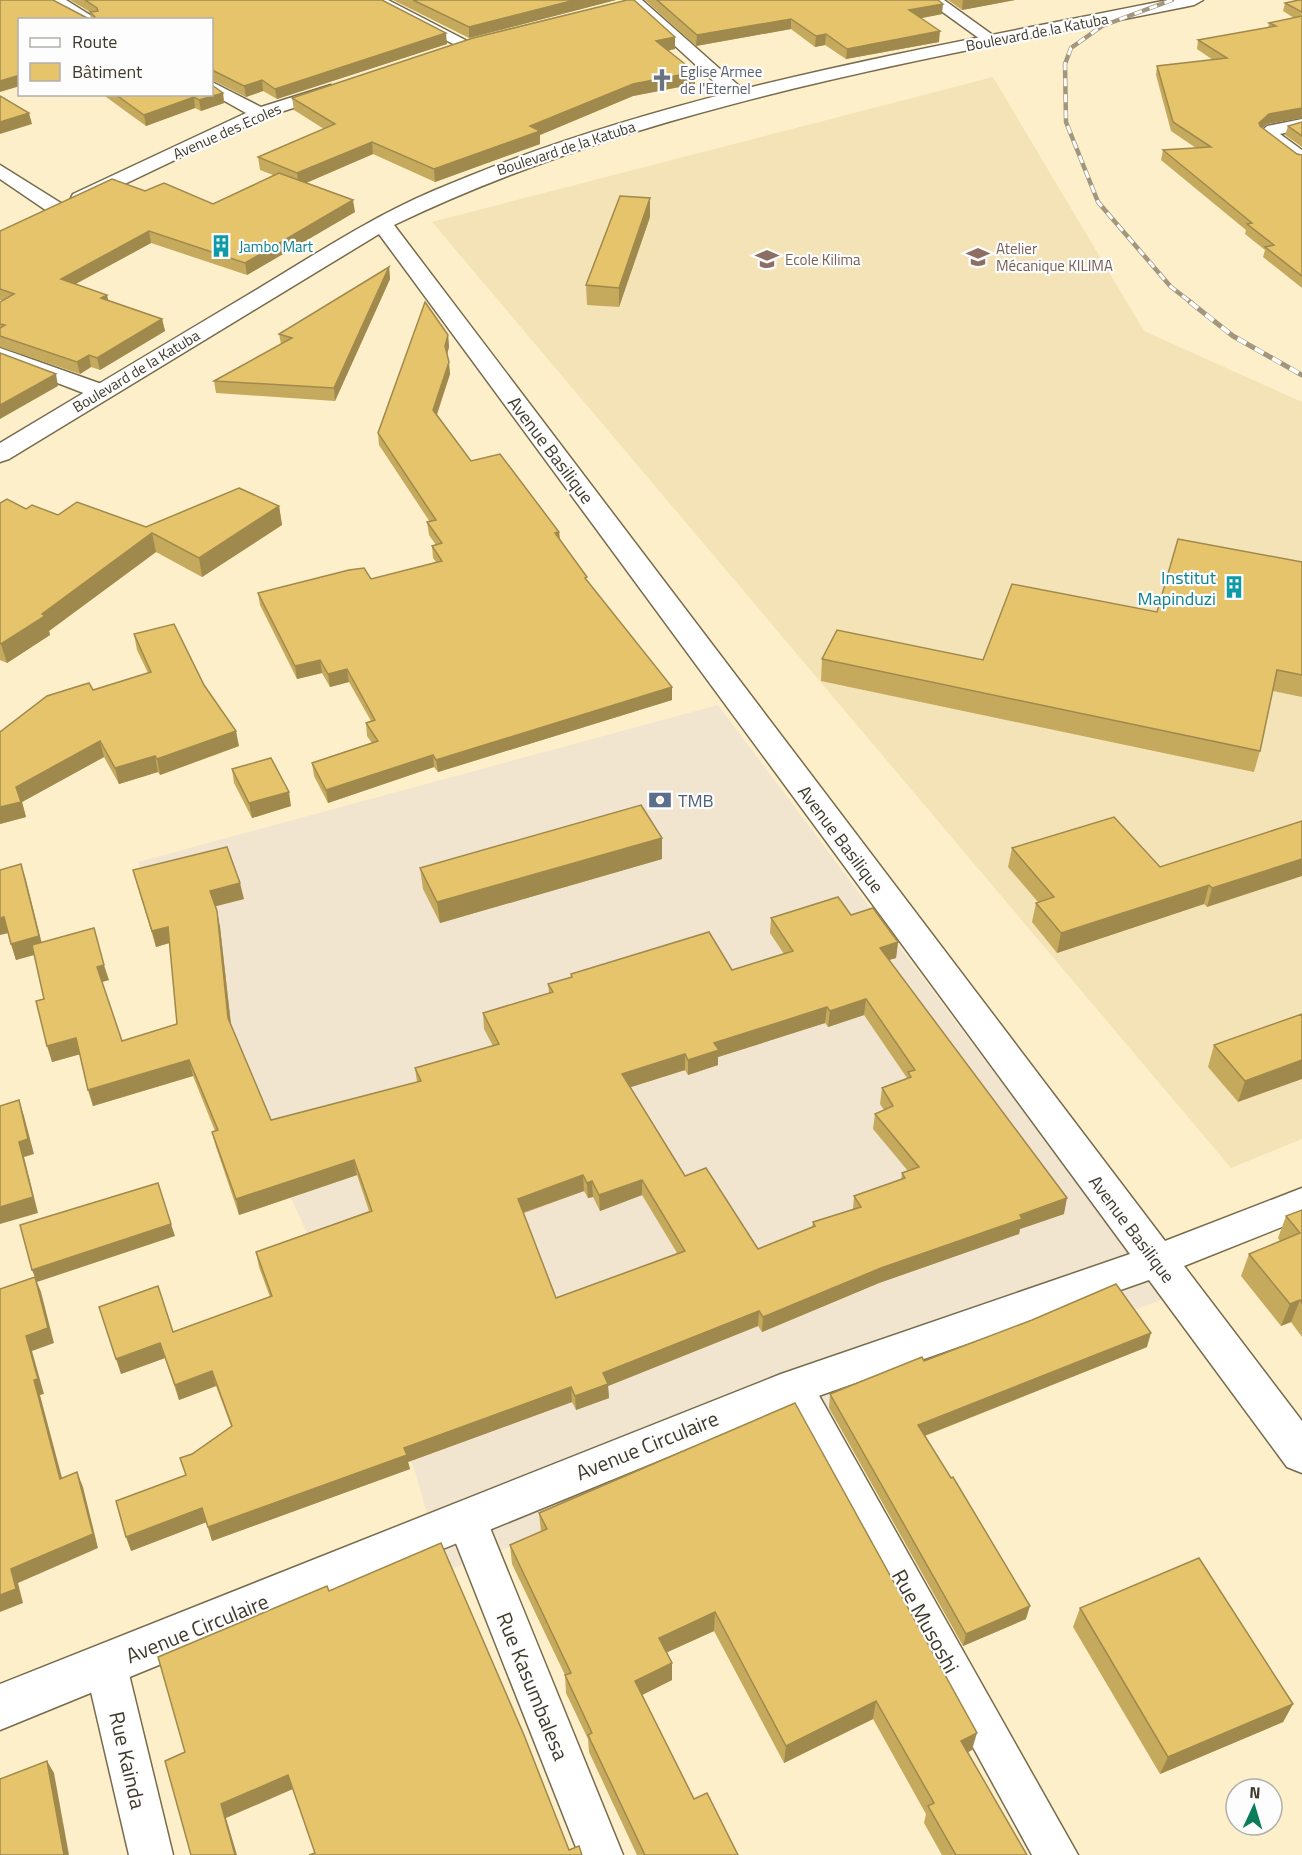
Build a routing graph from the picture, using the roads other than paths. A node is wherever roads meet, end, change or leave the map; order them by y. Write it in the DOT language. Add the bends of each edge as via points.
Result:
graph roads {
  1 [pos="55,0"];
  2 [pos="376,0"];
  3 [pos="934,0"];
  4 [pos="1194,0"];
  5 [pos="634,2"];
  6 [pos="1213,5"];
  7 [pos="614,9"];
  8 [pos="86,18"];
  9 [pos="490,40"];
  10 [pos="993,41"];
  11 [pos="467,45"];
  12 [pos="445,52"];
  13 [pos="935,53"];
  14 [pos="346,85"];
  15 [pos="213,88"];
  16 [pos="740,96"];
  17 [pos="259,113"];
  18 [pos="1302,124"];
  19 [pos="1302,158"];
  20 [pos="0,171"];
  21 [pos="57,209"];
  22 [pos="39,218"];
  23 [pos="382,223"];
  24 [pos="0,354"];
  25 [pos="102,392"];
  26 [pos="0,454"];
  27 [pos="1302,1203"];
  28 [pos="1156,1261"];
  29 [pos="795,1387"];
  30 [pos="1302,1454"];
  31 [pos="466,1518"];
  32 [pos="106,1666"];
  33 [pos="0,1707"];
  34 [pos="151,1855"];
  35 [pos="601,1855"];
  36 [pos="1056,1855"];
  1 -- 8 [label="street"];
  2 -- 11 [label="street"];
  3 -- 10 [label="street"];
  4 -- 10 [label="street, Boulevard de la Katuba"];
  5 -- 7 [label="street"];
  5 -- 16 [label="street"];
  6 -- 13 [label="street" via="1192,15 1024,49"];
  9 -- 11 [label="street"];
  10 -- 13 [label="street, Boulevard de la Katuba"];
  11 -- 12 [label="street"];
  13 -- 16 [label="street, Boulevard de la Katuba"];
  14 -- 17 [label="street, Avenue des Ecoles"];
  15 -- 17 [label="street"];
  16 -- 23 [label="street, Boulevard de la Katuba" via="595,135 507,166 442,192"];
  17 -- 21 [label="street, Avenue des Ecoles"];
  18 -- 19 [label="street" via="1268,134"];
  20 -- 21 [label="street"];
  21 -- 22 [label="street, Avenue des Ecoles"];
  23 -- 25 [label="street, Boulevard de la Katuba"];
  23 -- 28 [label="street, Avenue Basilique"];
  24 -- 25 [label="street"];
  25 -- 26 [label="street, Boulevard de la Katuba"];
  27 -- 28 [label="street, Avenue Circulaire"];
  28 -- 29 [label="street, Avenue Circulaire"];
  28 -- 30 [label="street, Avenue Basilique"];
  29 -- 31 [label="street, Avenue Circulaire"];
  29 -- 36 [label="street, Rue Musoshi"];
  31 -- 32 [label="street, Avenue Circulaire"];
  31 -- 35 [label="street, Rue Kasumbalesa"];
  32 -- 33 [label="street, Avenue Circulaire"];
  32 -- 34 [label="street, Rue Kainda"];
}
